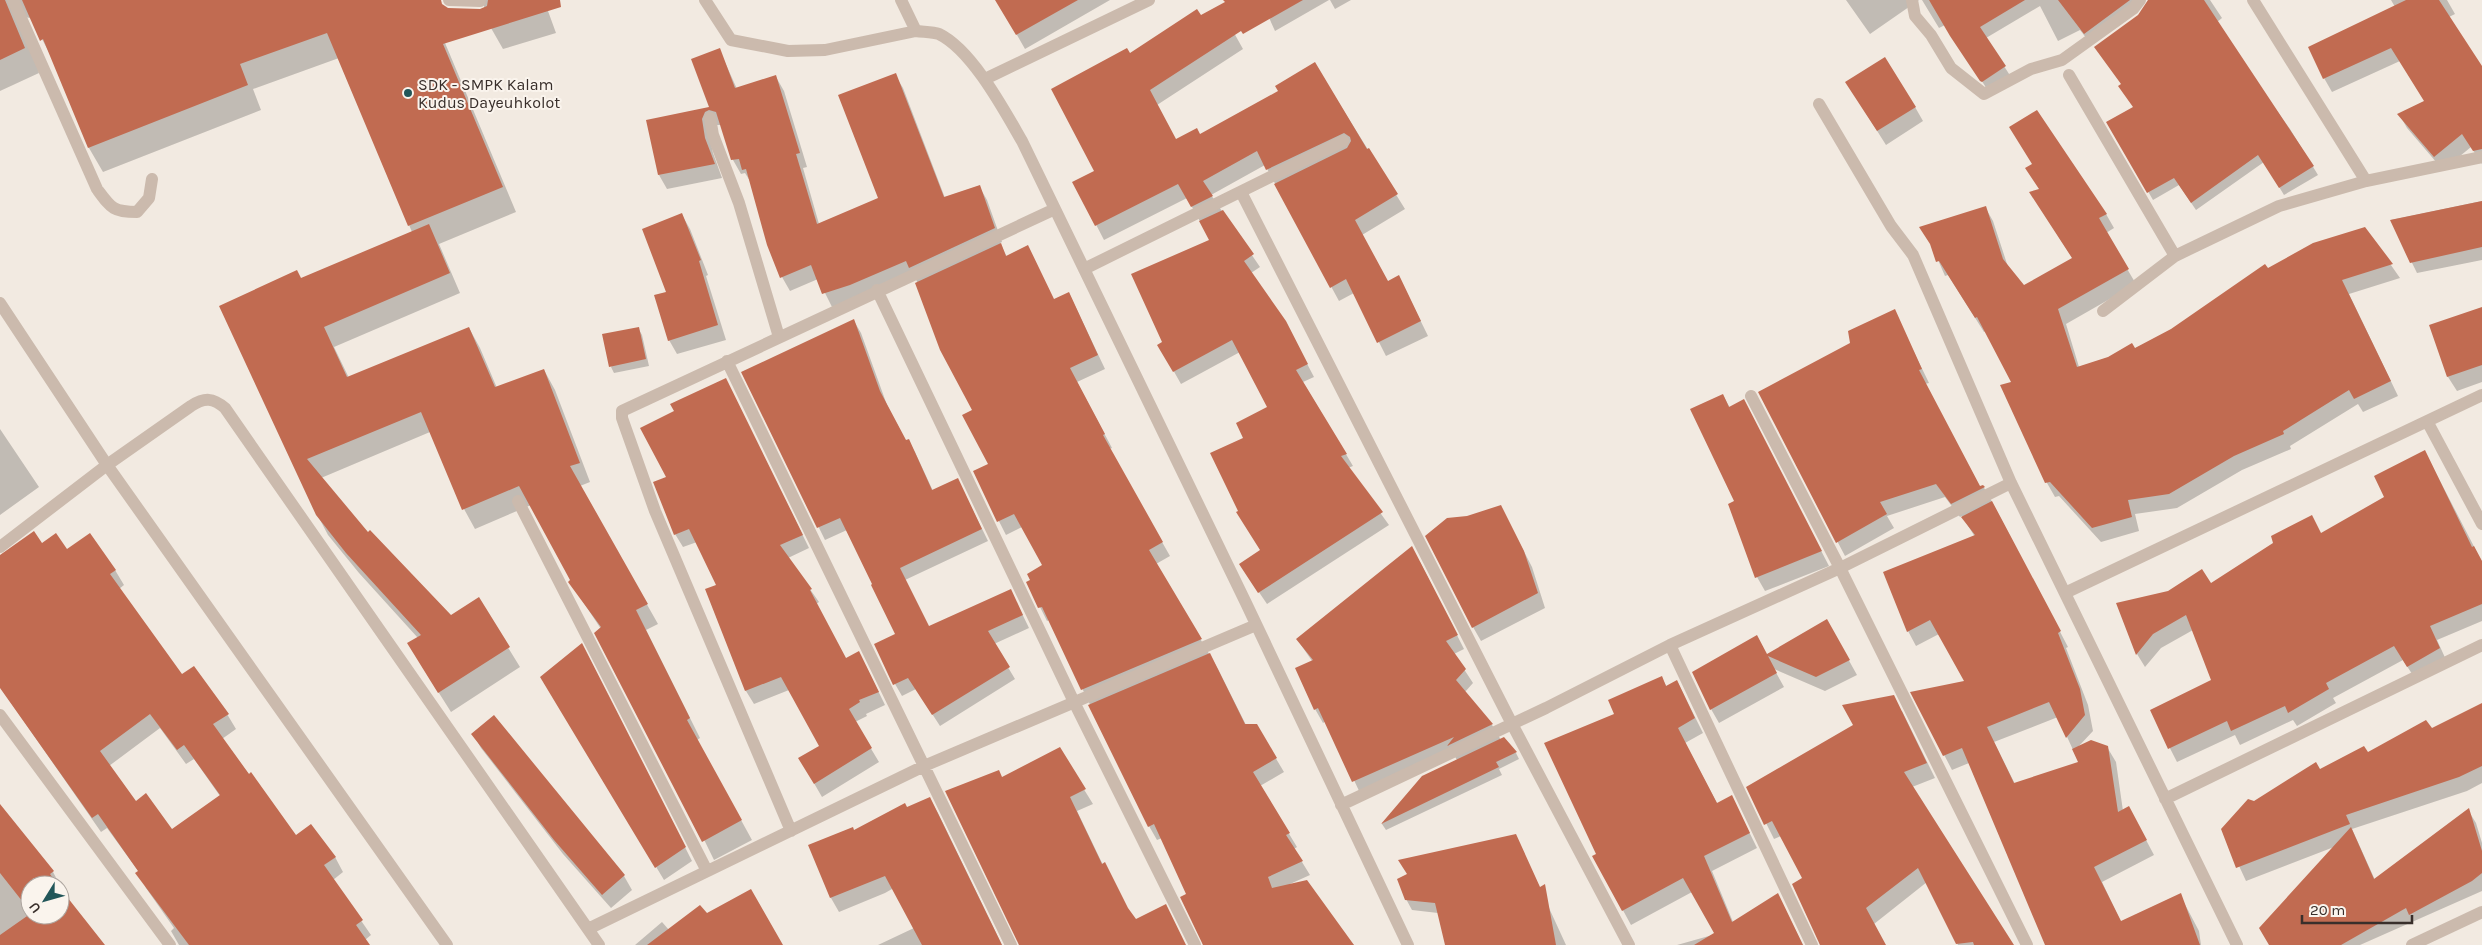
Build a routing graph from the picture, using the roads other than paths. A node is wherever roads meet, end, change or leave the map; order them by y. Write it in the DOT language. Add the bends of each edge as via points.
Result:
graph roads {
  1 [pos="13,0"];
  2 [pos="449,0"];
  3 [pos="705,0"];
  4 [pos="901,0"];
  5 [pos="1149,0"];
  6 [pos="1912,0"];
  7 [pos="2140,0"];
  8 [pos="2253,0"];
  9 [pos="480,1"];
  10 [pos="916,30"];
  11 [pos="2069,75"];
  12 [pos="985,78"];
  13 [pos="1819,104"];
  14 [pos="710,118"];
  15 [pos="1343,141"];
  16 [pos="2482,157"];
  17 [pos="152,179"];
  18 [pos="2366,180"];
  19 [pos="1241,192"];
  20 [pos="1055,209"];
  21 [pos="2175,256"];
  22 [pos="1084,269"];
  23 [pos="877,290"];
  24 [pos="0,303"];
  25 [pos="2103,311"];
  26 [pos="779,337"];
  27 [pos="727,361"];
  28 [pos="2482,394"];
  29 [pos="1751,396"];
  30 [pos="2427,421"];
  31 [pos="107,465"];
  32 [pos="2011,483"];
  33 [pos="518,501"];
  34 [pos="2482,524"];
  35 [pos="0,547"];
  36 [pos="1840,568"];
  37 [pos="2065,593"];
  38 [pos="1256,625"];
  39 [pos="1670,645"];
  40 [pos="2482,646"];
  41 [pos="1074,702"];
  42 [pos="0,715"];
  43 [pos="1512,724"];
  44 [pos="924,766"];
  45 [pos="2165,799"];
  46 [pos="1341,805"];
  47 [pos="791,831"];
  48 [pos="707,871"];
  49 [pos="2482,912"];
  50 [pos="588,929"];
  51 [pos="170,945"];
  52 [pos="447,945"];
  53 [pos="599,945"];
  54 [pos="1011,945"];
  55 [pos="1195,945"];
  56 [pos="1408,945"];
  57 [pos="1629,945"];
  58 [pos="1812,945"];
  59 [pos="2027,945"];
  60 [pos="2237,945"];
  61 [pos="2412,945"];
  1 -- 17 [label="street" via="97,189 111,209 137,212 149,198"];
  2 -- 9 [label="street"];
  3 -- 10 [label="street" via="731,40 788,50 825,50"];
  4 -- 10 [label="street"];
  5 -- 12 [label="street"];
  6 -- 7 [label="street" via="1915,16 1951,68 1984,94 2031,69 2062,60"];
  8 -- 18 [label="street"];
  10 -- 12 [label="street" via="938,34"];
  11 -- 21 [label="street"];
  12 -- 20 [label="street" via="1022,141"];
  13 -- 32 [label="street" via="1891,226 1913,255"];
  14 -- 26 [label="street"];
  15 -- 19 [label="street"];
  16 -- 18 [label="street"];
  18 -- 21 [label="street" via="2279,206"];
  19 -- 22 [label="street"];
  19 -- 43 [label="street"];
  20 -- 22 [label="street"];
  20 -- 23 [label="street"];
  21 -- 25 [label="street"];
  22 -- 38 [label="street"];
  23 -- 26 [label="street"];
  23 -- 41 [label="street"];
  24 -- 31 [label="street"];
  26 -- 27 [label="street"];
  27 -- 44 [label="street"];
  27 -- 47 [label="street" via="624,408 622,418 655,511"];
  28 -- 30 [label="street"];
  29 -- 36 [label="street"];
  30 -- 34 [label="street"];
  30 -- 37 [label="street"];
  31 -- 35 [label="street"];
  31 -- 50 [label="street" via="201,400 218,402 225,408"];
  31 -- 52 [label="street"];
  32 -- 36 [label="street"];
  32 -- 37 [label="street"];
  33 -- 48 [label="street"];
  36 -- 39 [label="street"];
  36 -- 59 [label="street"];
  37 -- 45 [label="street"];
  38 -- 41 [label="street"];
  38 -- 46 [label="street"];
  39 -- 43 [label="street"];
  39 -- 58 [label="street"];
  40 -- 45 [label="street"];
  41 -- 44 [label="street"];
  41 -- 55 [label="street"];
  42 -- 51 [label="street"];
  43 -- 46 [label="street"];
  43 -- 57 [label="street"];
  44 -- 47 [label="street"];
  44 -- 54 [label="street"];
  45 -- 60 [label="street"];
  46 -- 56 [label="street"];
  47 -- 48 [label="street"];
  48 -- 50 [label="street"];
  49 -- 61 [label="street"];
  50 -- 53 [label="street"];
}
